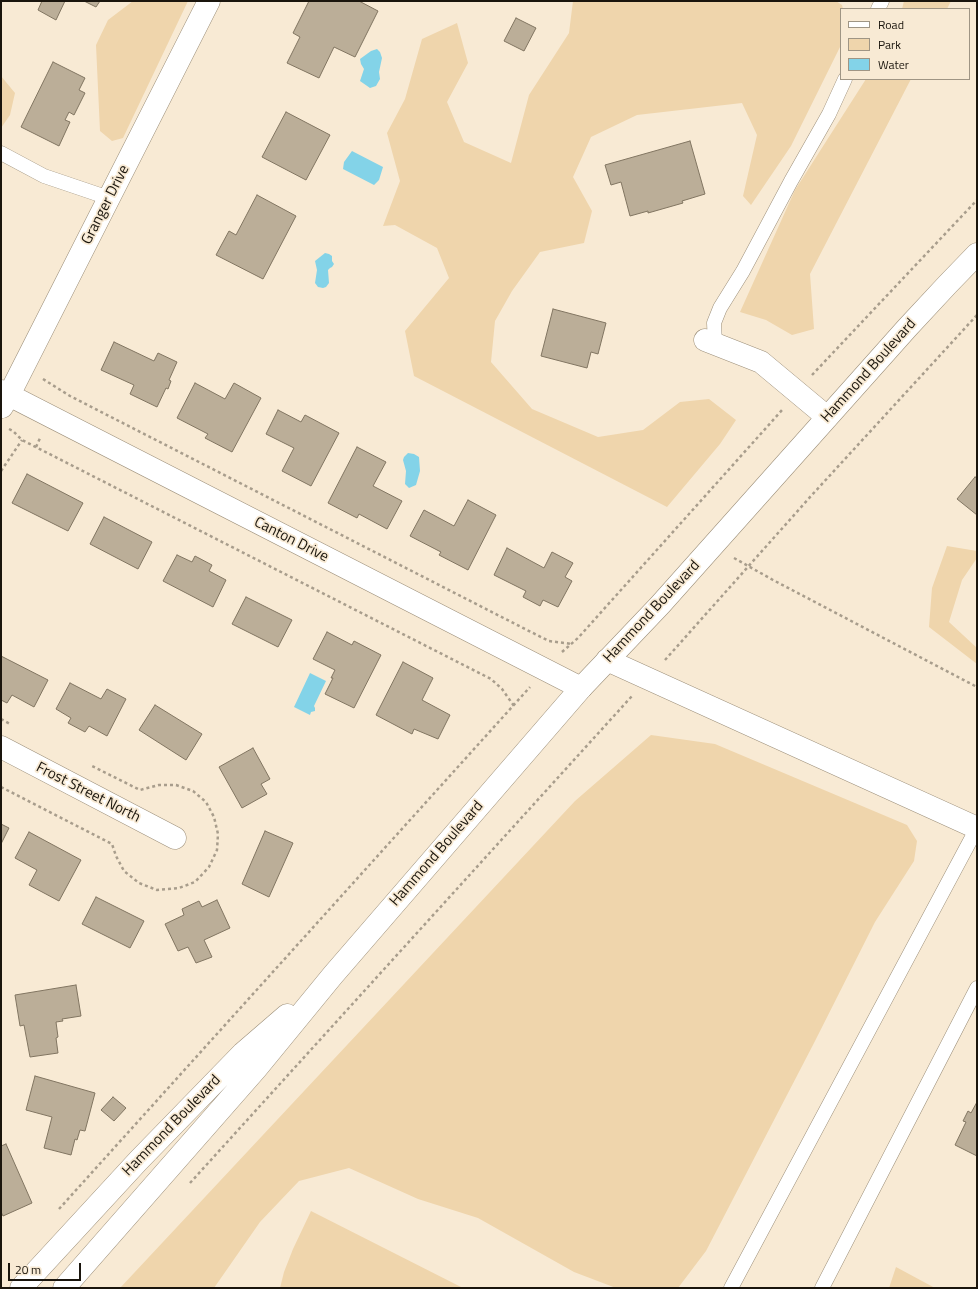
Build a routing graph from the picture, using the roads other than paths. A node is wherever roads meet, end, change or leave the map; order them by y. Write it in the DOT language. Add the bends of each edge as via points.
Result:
graph roads {
  1 [pos="209,1"];
  2 [pos="845,80"];
  3 [pos="1,153"];
  4 [pos="109,198"];
  5 [pos="977,254"];
  6 [pos="710,342"];
  7 [pos="4,398"];
  8 [pos="827,417"];
  9 [pos="607,660"];
  10 [pos="581,688"];
  11 [pos="1,747"];
  12 [pos="977,828"];
  13 [pos="175,838"];
  14 [pos="333,975"];
  15 [pos="977,988"];
  16 [pos="21,1288"];
  17 [pos="64,1288"];
  18 [pos="731,1288"];
  19 [pos="822,1288"];
  1 -- 4 [label="street, Granger Drive"];
  2 -- 6 [label="lane" via="829,114 720,308"];
  3 -- 4 [label="lane" via="44,176"];
  4 -- 7 [label="street, Granger Drive" via="22,369"];
  5 -- 8 [label="street, Hammond Boulevard"];
  6 -- 8 [label="street" via="761,362"];
  7 -- 10 [label="street, Canton Drive"];
  8 -- 9 [label="street, Hammond Boulevard" via="660,605"];
  9 -- 10 [label="street, Hammond Boulevard"];
  9 -- 12 [label="street"];
  10 -- 14 [label="street, Hammond Boulevard"];
  11 -- 13 [label="street, Frost Street North"];
  12 -- 18 [label="lane"];
  14 -- 16 [label="street, Hammond Boulevard" via="243,1053 138,1161"];
  14 -- 17 [label="street, Hammond Boulevard" via="256,1068"];
  15 -- 19 [label="lane"];
}
